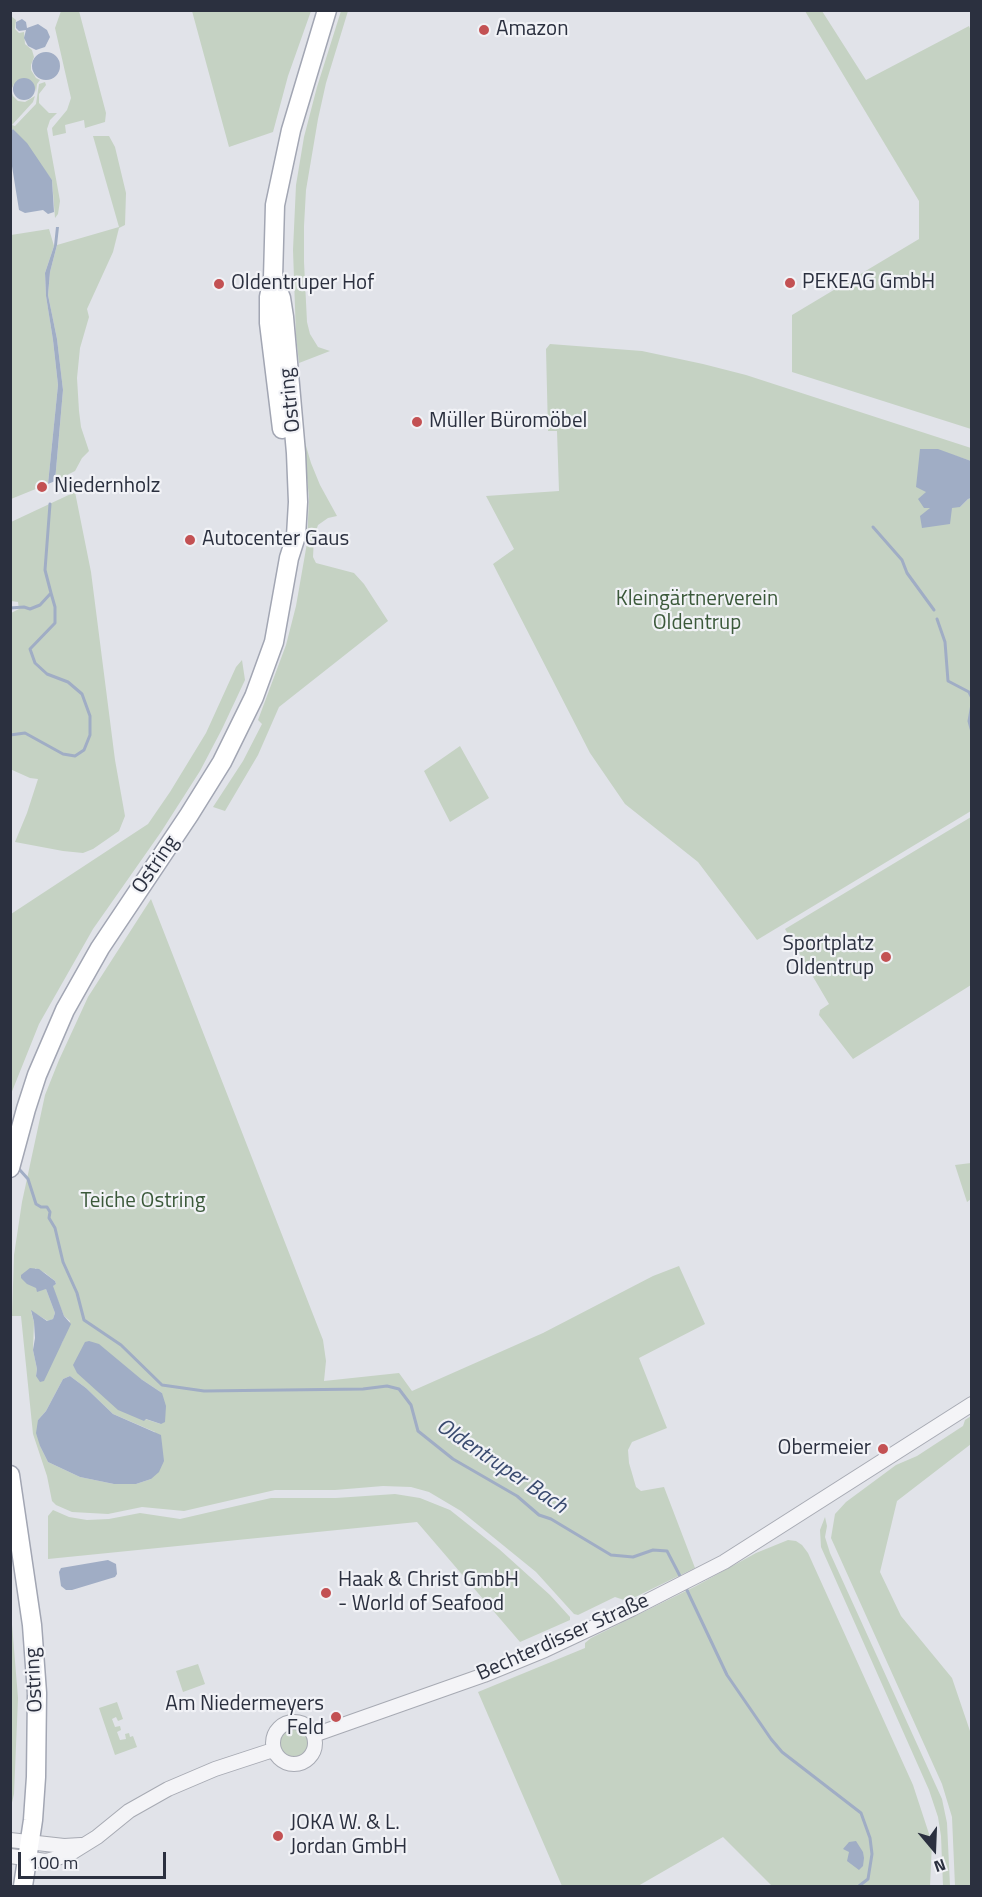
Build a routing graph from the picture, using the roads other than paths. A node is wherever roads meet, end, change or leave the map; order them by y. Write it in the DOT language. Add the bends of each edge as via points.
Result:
graph roads {
  1 [pos="327,10"];
  2 [pos="10,1168"];
  3 [pos="972,1404"];
  4 [pos="10,1475"];
  5 [pos="314,1735"];
  6 [pos="273,1750"];
  7 [pos="10,1840"];
  8 [pos="23,1852"];
  9 [pos="23,1887"];
  1 -- 2 [label="main road, Ostring" via="294,120 274,216 269,323 283,445 289,558 274,642 239,730 204,793 82,978 37,1075"];
  3 -- 5 [label="street, Bechterdisser Straße" via="697,1577 536,1654"];
  4 -- 8 [label="main road, Ostring" via="36,1672 37,1756"];
  5 -- 6 [label="street" via="313,1752 300,1764 284,1762"];
  5 -- 6 [label="street" via="303,1723 287,1722 274,1733"];
  6 -- 8 [label="street" via="168,1789 59,1859 46,1861"];
  7 -- 8 [label="street"];
  8 -- 9 [label="main road, Ostring"];
}
